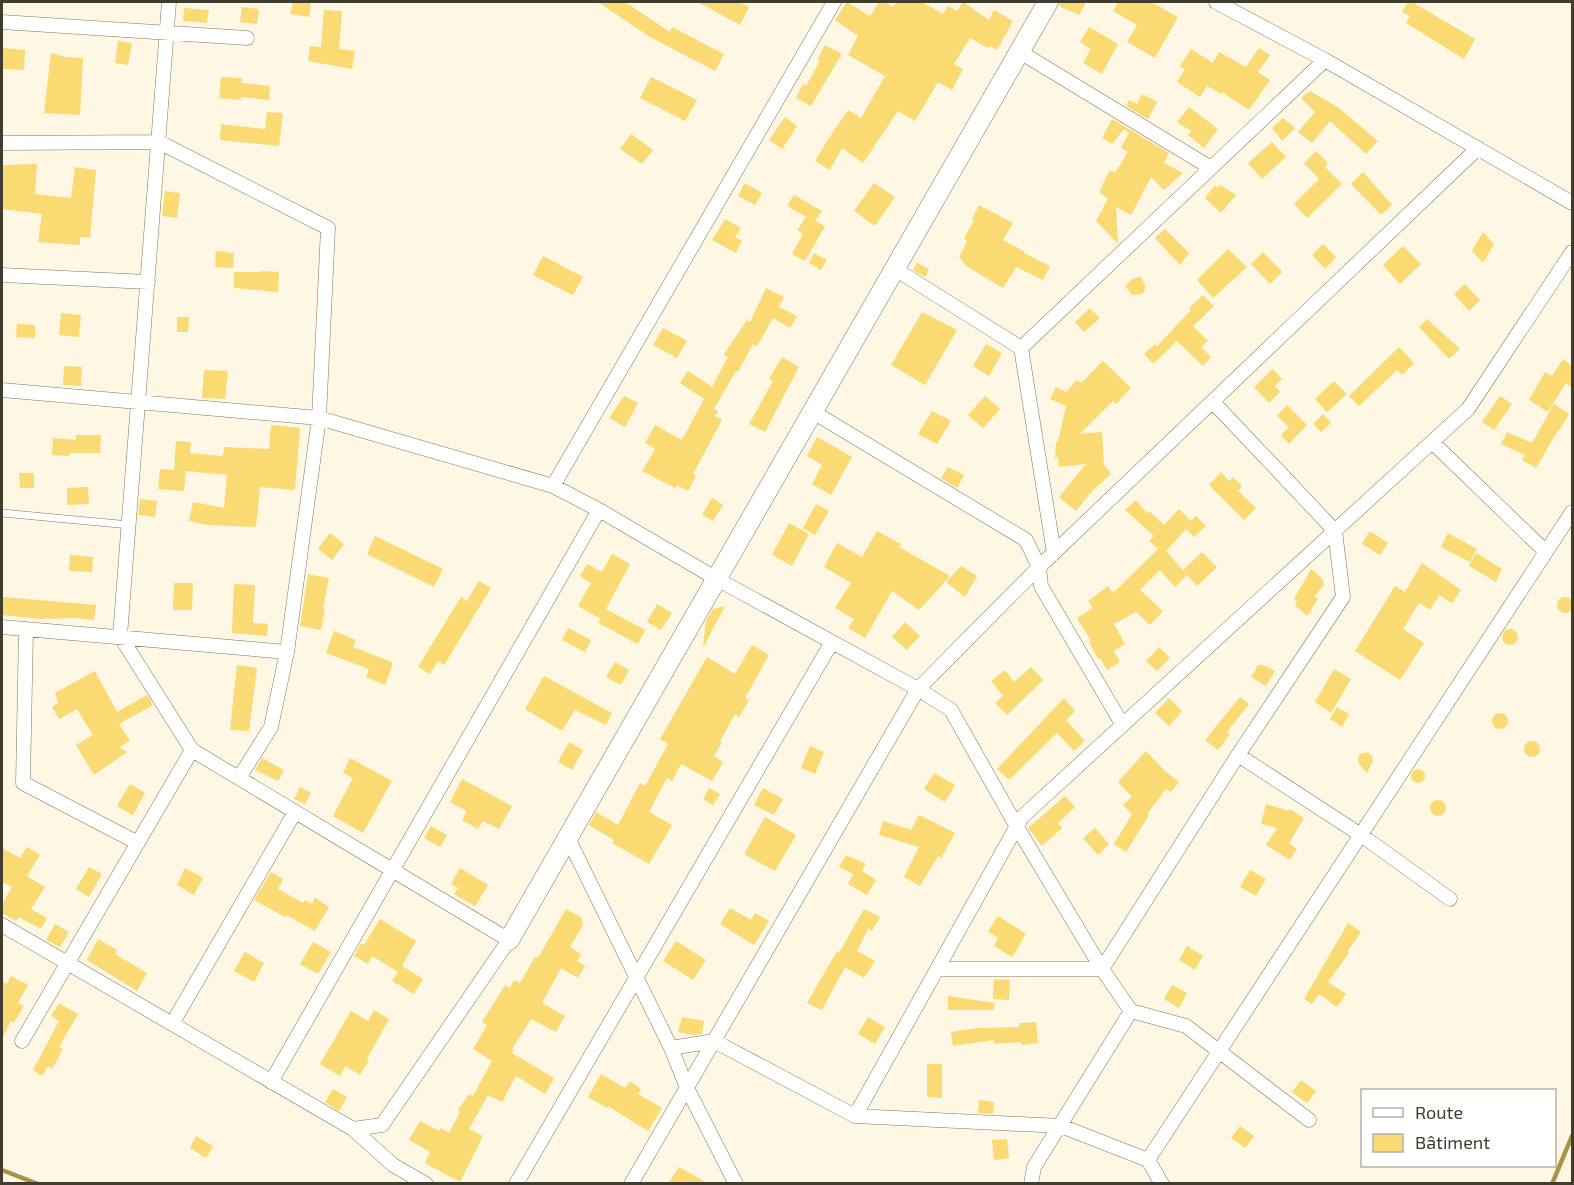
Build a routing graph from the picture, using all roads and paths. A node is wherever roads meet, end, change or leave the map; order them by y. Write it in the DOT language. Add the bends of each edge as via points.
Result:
graph roads {
  1 [pos="169,2"];
  2 [pos="834,2"];
  3 [pos="1048,2"];
  4 [pos="1216,2"];
  5 [pos="2,22"];
  6 [pos="167,31"];
  7 [pos="247,38"];
  8 [pos="1020,52"];
  9 [pos="1325,60"];
  10 [pos="159,142"];
  11 [pos="2,143"];
  12 [pos="1478,148"];
  13 [pos="1211,168"];
  14 [pos="1572,203"];
  15 [pos="1572,252"];
  16 [pos="895,269"];
  17 [pos="2,275"];
  18 [pos="148,282"];
  19 [pos="1021,348"];
  20 [pos="2,390"];
  21 [pos="139,401"];
  22 [pos="1212,402"];
  23 [pos="813,412"];
  24 [pos="319,418"];
  25 [pos="1432,442"];
  26 [pos="553,486"];
  27 [pos="599,510"];
  28 [pos="1572,512"];
  29 [pos="2,513"];
  30 [pos="130,525"];
  31 [pos="1335,531"];
  32 [pos="1546,552"];
  33 [pos="1054,553"];
  34 [pos="1039,567"];
  35 [pos="717,579"];
  36 [pos="2,627"];
  37 [pos="26,628"];
  38 [pos="120,636"];
  39 [pos="831,642"];
  40 [pos="287,652"];
  41 [pos="918,689"];
  42 [pos="1122,724"];
  43 [pos="192,750"];
  44 [pos="1238,755"];
  45 [pos="240,778"];
  46 [pos="295,812"];
  47 [pos="1017,827"];
  48 [pos="1361,835"];
  49 [pos="568,838"];
  50 [pos="138,843"];
  51 [pos="394,871"];
  52 [pos="1450,899"];
  53 [pos="2,926"];
  54 [pos="509,940"];
  55 [pos="68,964"];
  56 [pos="937,969"];
  57 [pos="1102,969"];
  58 [pos="636,976"];
  59 [pos="1131,1011"];
  60 [pos="172,1024"];
  61 [pos="22,1041"];
  62 [pos="714,1041"];
  63 [pos="671,1048"];
  64 [pos="1219,1051"];
  65 [pos="272,1082"];
  66 [pos="687,1088"];
  67 [pos="855,1116"];
  68 [pos="1309,1119"];
  69 [pos="1061,1126"];
  70 [pos="353,1129"];
  71 [pos="1148,1160"];
  72 [pos="426,1184"];
  73 [pos="516,1184"];
  74 [pos="631,1184"];
  75 [pos="736,1184"];
  76 [pos="1031,1184"];
  77 [pos="1162,1184"];
  1 -- 6 [label="street"];
  2 -- 26 [label="street"];
  3 -- 8 [label="street"];
  4 -- 9 [label="street"];
  5 -- 6 [label="street"];
  6 -- 7 [label="street"];
  6 -- 10 [label="street"];
  8 -- 13 [label="street"];
  8 -- 16 [label="street"];
  9 -- 12 [label="street"];
  9 -- 13 [label="street"];
  10 -- 11 [label="street"];
  10 -- 18 [label="street"];
  10 -- 24 [label="street" via="328,228"];
  12 -- 14 [label="street"];
  12 -- 22 [label="street"];
  13 -- 19 [label="street"];
  15 -- 25 [label="street" via="1468,409"];
  16 -- 19 [label="street"];
  16 -- 23 [label="street"];
  17 -- 18 [label="street"];
  18 -- 21 [label="street"];
  19 -- 33 [label="street"];
  20 -- 21 [label="street"];
  21 -- 24 [label="street"];
  21 -- 30 [label="street"];
  22 -- 31 [label="street"];
  22 -- 33 [label="street"];
  23 -- 34 [label="street" via="1026,540"];
  23 -- 35 [label="street"];
  24 -- 26 [label="street"];
  24 -- 40 [label="street"];
  25 -- 31 [label="street"];
  25 -- 32 [label="street"];
  26 -- 27 [label="street"];
  27 -- 35 [label="street"];
  27 -- 51 [label="street"];
  28 -- 32 [label="street"];
  29 -- 30 [label="lane"];
  30 -- 38 [label="street"];
  31 -- 42 [label="street"];
  31 -- 44 [label="street" via="1343,597"];
  32 -- 48 [label="street"];
  33 -- 34 [label="street"];
  34 -- 41 [label="street"];
  34 -- 42 [label="street" via="1041,586"];
  35 -- 39 [label="street"];
  35 -- 49 [label="street"];
  36 -- 37 [label="street"];
  37 -- 38 [label="street"];
  37 -- 50 [label="street" via="23,783"];
  38 -- 40 [label="street"];
  38 -- 43 [label="street"];
  39 -- 41 [label="street"];
  39 -- 58 [label="street"];
  40 -- 45 [label="street" via="271,727"];
  41 -- 47 [label="street" via="951,710"];
  41 -- 62 [label="street"];
  42 -- 47 [label="street" via="1022,817"];
  43 -- 45 [label="street"];
  43 -- 50 [label="street"];
  44 -- 48 [label="street"];
  44 -- 57 [label="street"];
  45 -- 46 [label="street"];
  46 -- 51 [label="street"];
  46 -- 60 [label="street"];
  47 -- 56 [label="street"];
  47 -- 57 [label="street"];
  48 -- 52 [label="street"];
  48 -- 64 [label="street"];
  49 -- 54 [label="street"];
  49 -- 58 [label="street"];
  50 -- 55 [label="street"];
  51 -- 54 [label="street"];
  51 -- 65 [label="street"];
  53 -- 55 [label="street"];
  54 -- 70 [label="street" via="382,1125"];
  55 -- 60 [label="street"];
  55 -- 61 [label="street"];
  56 -- 57 [label="street"];
  56 -- 67 [label="street"];
  57 -- 59 [label="street"];
  58 -- 63 [label="street"];
  58 -- 73 [label="street"];
  59 -- 64 [label="street" via="1186,1026"];
  59 -- 69 [label="street"];
  60 -- 65 [label="street"];
  62 -- 63 [label="street"];
  62 -- 66 [label="street"];
  62 -- 67 [label="street"];
  63 -- 66 [label="street"];
  64 -- 68 [label="street"];
  64 -- 71 [label="street"];
  65 -- 70 [label="street"];
  66 -- 74 [label="street"];
  66 -- 75 [label="street"];
  67 -- 69 [label="street"];
  69 -- 71 [label="street"];
  69 -- 76 [label="street" via="1034,1167"];
  70 -- 72 [label="street" via="393,1165"];
  71 -- 77 [label="street"];
}
